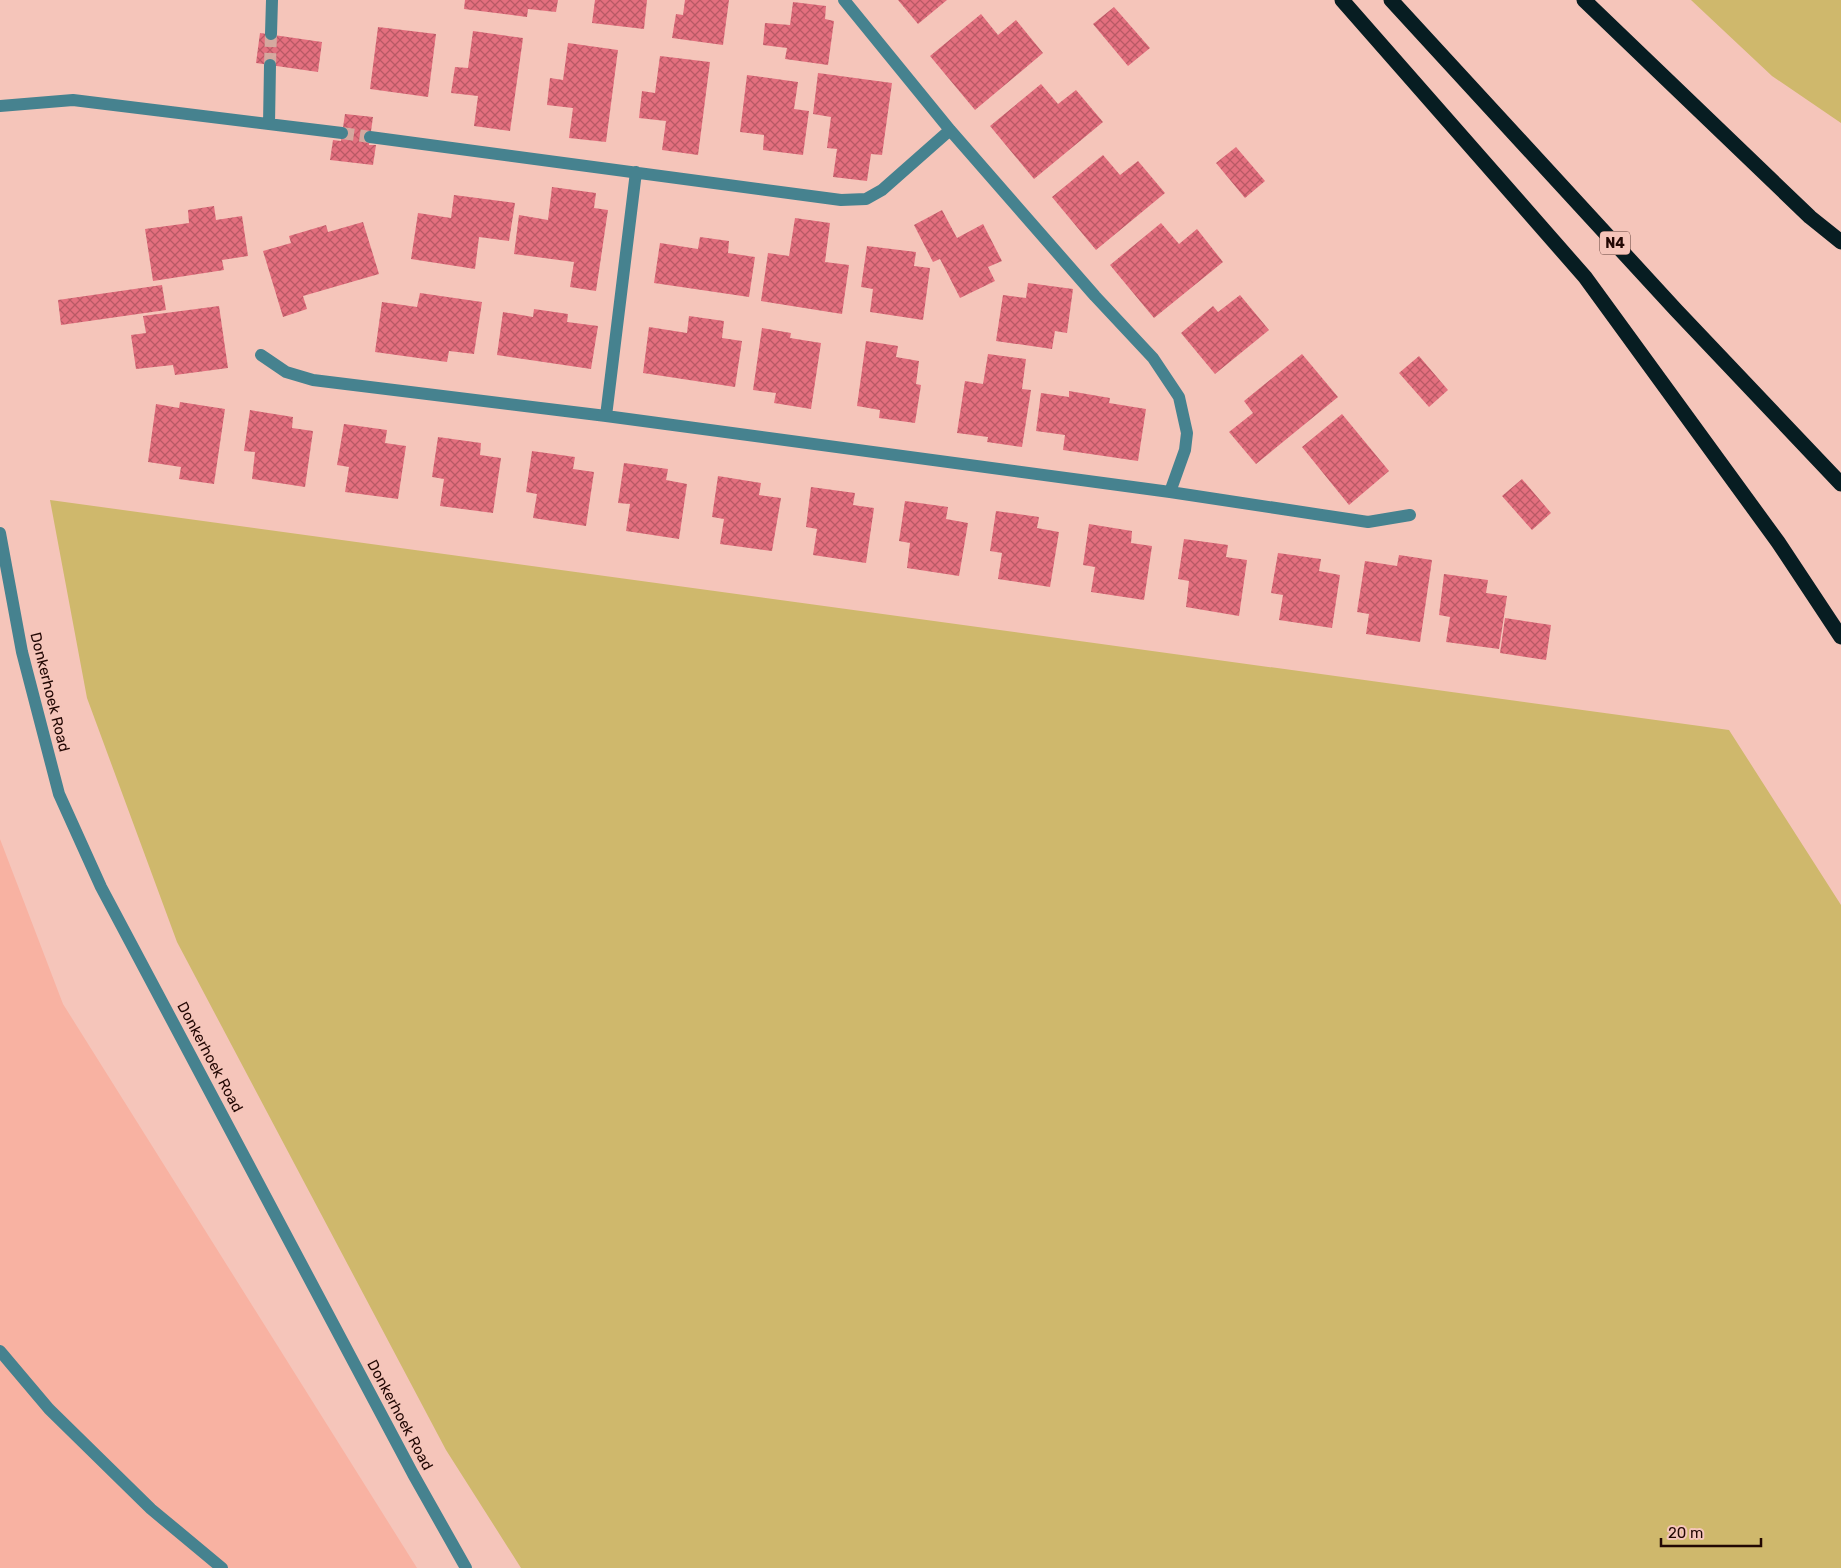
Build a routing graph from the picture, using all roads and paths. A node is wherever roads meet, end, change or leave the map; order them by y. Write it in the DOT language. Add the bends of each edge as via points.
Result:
graph roads {
  1 [pos="272,0"];
  2 [pos="844,0"];
  3 [pos="1342,0"];
  4 [pos="1391,0"];
  5 [pos="1584,0"];
  6 [pos="271,34"];
  7 [pos="270,65"];
  8 [pos="0,106"];
  9 [pos="269,124"];
  10 [pos="950,130"];
  11 [pos="342,133"];
  12 [pos="370,137"];
  13 [pos="636,172"];
  14 [pos="1841,242"];
  15 [pos="261,355"];
  16 [pos="606,416"];
  17 [pos="1841,484"];
  18 [pos="1170,492"];
  19 [pos="1410,515"];
  20 [pos="0,534"];
  21 [pos="1841,637"];
  22 [pos="0,1351"];
  23 [pos="222,1568"];
  24 [pos="466,1568"];
  1 -- 6 [label="street"];
  2 -- 10 [label="street"];
  3 -- 21 [label="highway" via="1585,277 1778,542"];
  4 -- 17 [label="highway, N4"];
  5 -- 14 [label="highway" via="1810,217"];
  7 -- 9 [label="street"];
  8 -- 9 [label="street" via="73,100"];
  9 -- 11 [label="street"];
  10 -- 13 [label="street" via="882,190 866,199 841,200"];
  10 -- 18 [label="street" via="1153,358 1179,398 1187,433 1185,450"];
  12 -- 13 [label="street"];
  13 -- 16 [label="street"];
  15 -- 16 [label="street" via="286,372 313,380"];
  16 -- 18 [label="street"];
  18 -- 19 [label="street" via="1368,522"];
  20 -- 24 [label="street, Donkerhoek Road" via="22,652 63,803 106,896 408,1466"];
  22 -- 23 [label="street" via="49,1409 137,1496"];
}
